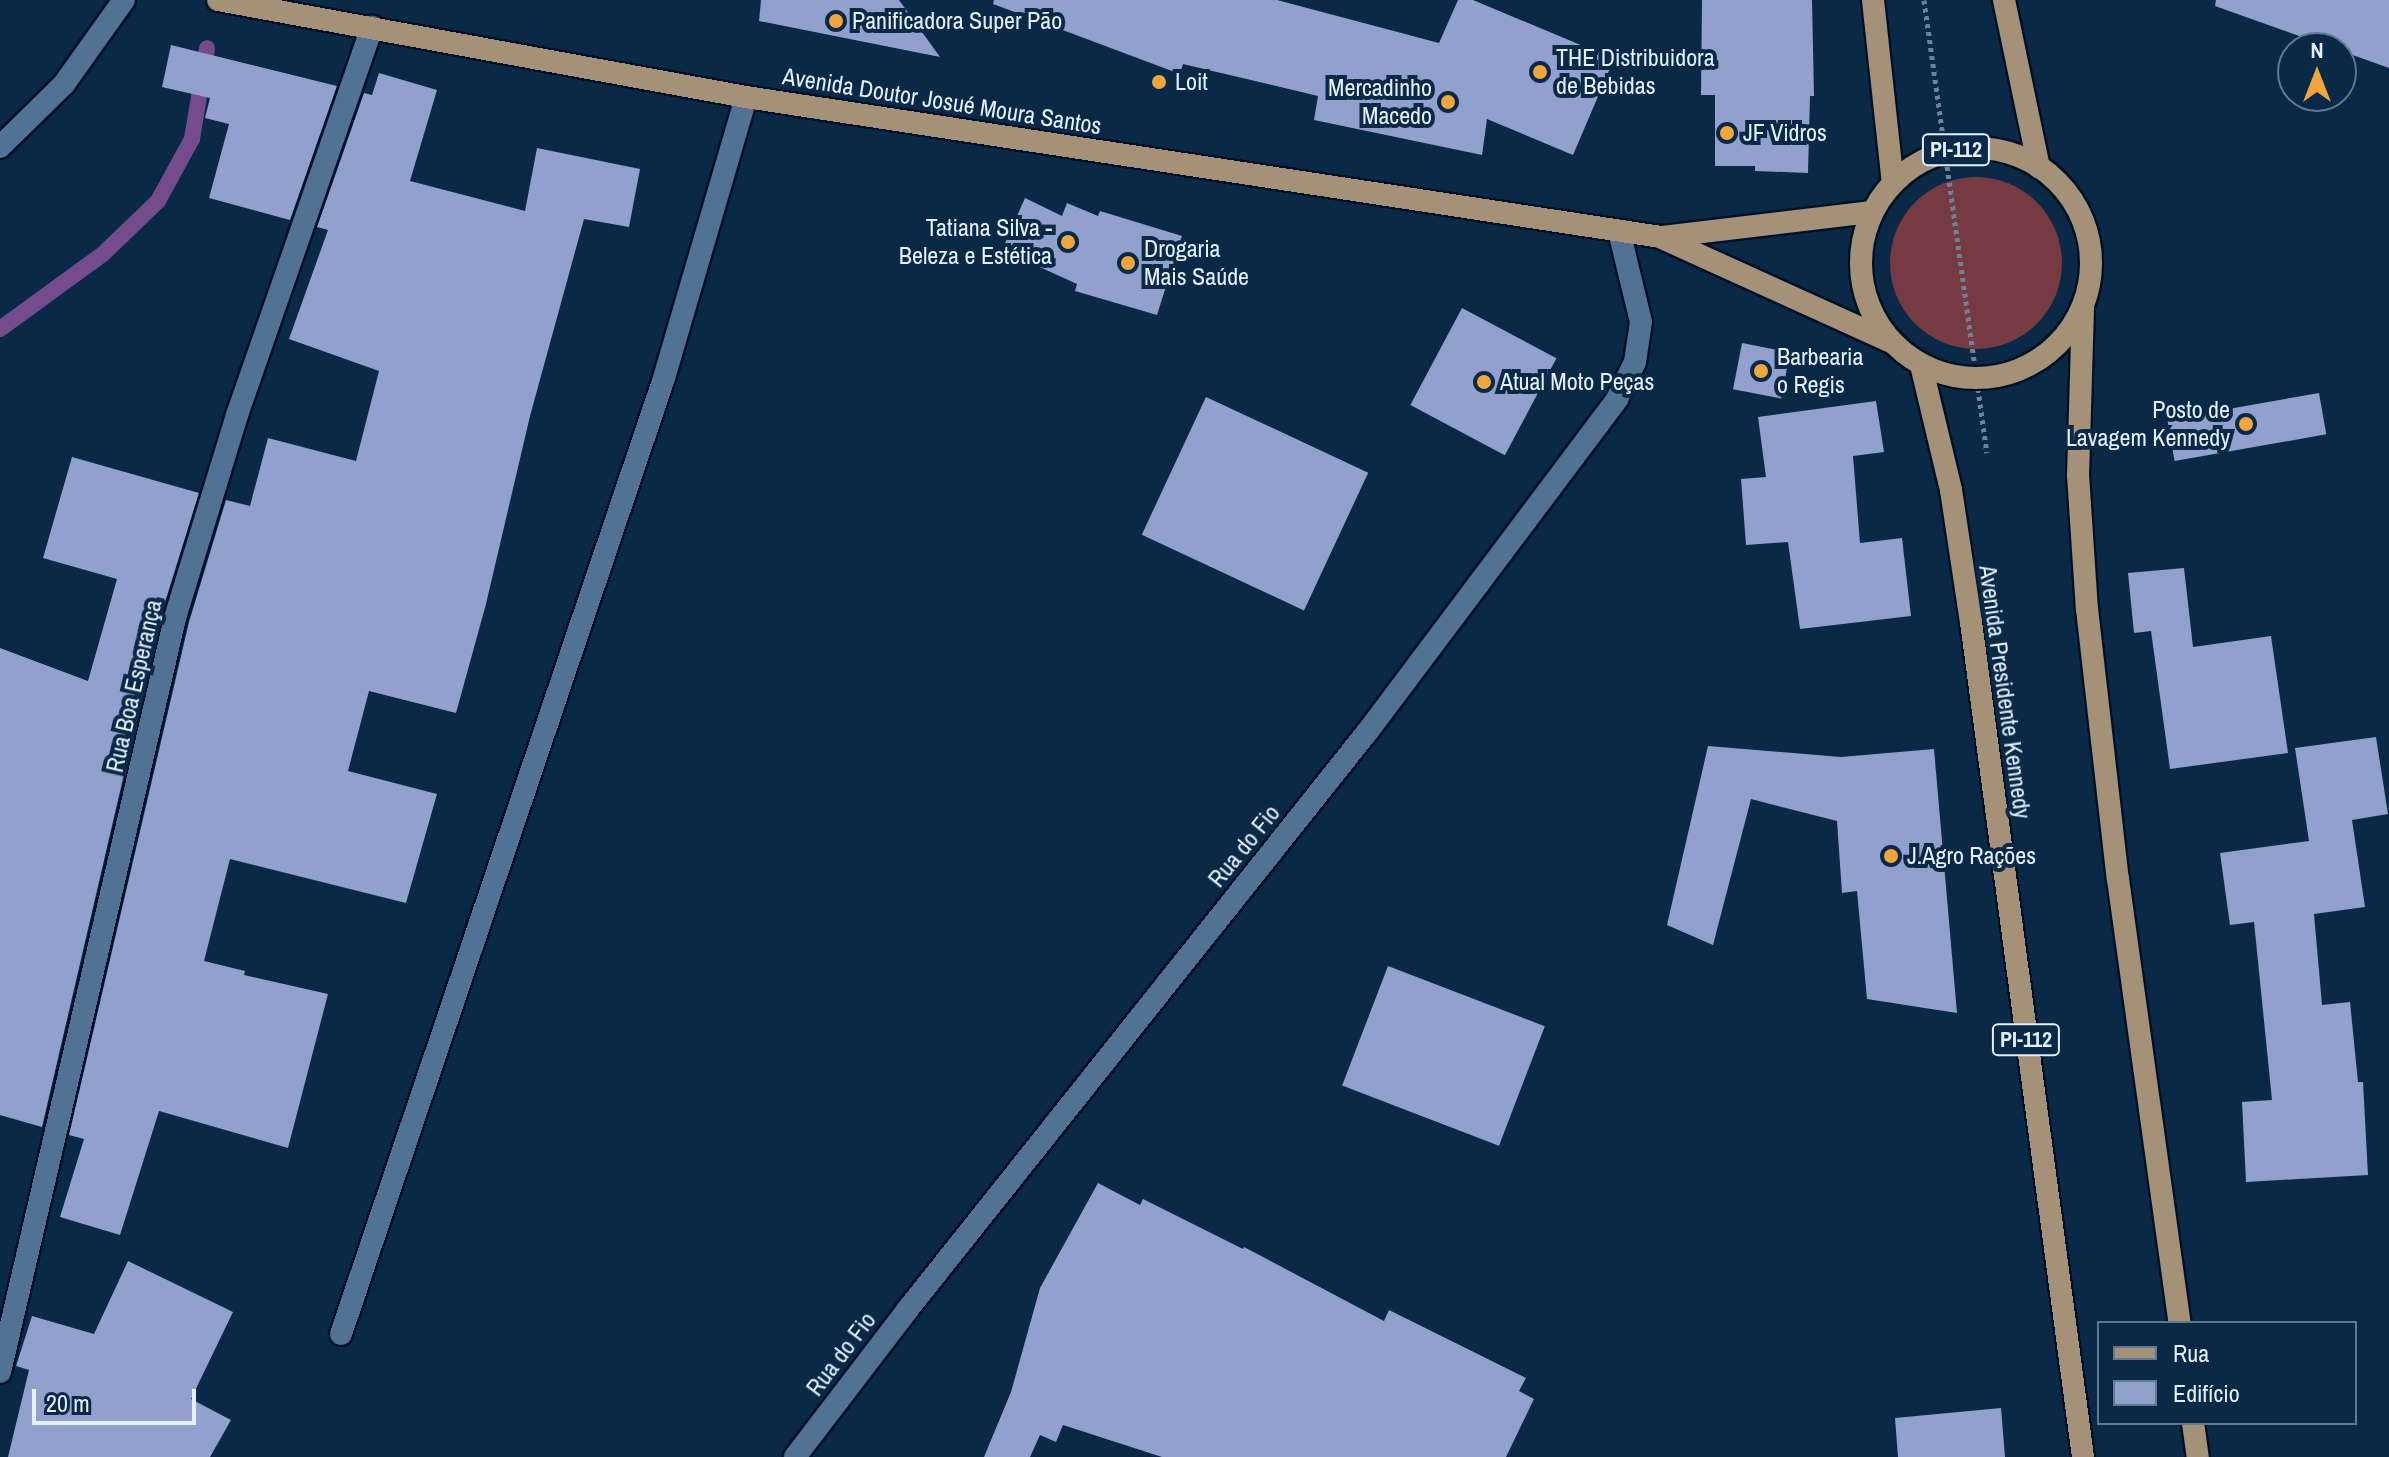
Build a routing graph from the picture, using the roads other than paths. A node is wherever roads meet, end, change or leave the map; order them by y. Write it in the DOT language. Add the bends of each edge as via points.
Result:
graph roads {
  1 [pos="124,0"];
  2 [pos="218,0"];
  3 [pos="1873,0"];
  4 [pos="2004,0"];
  5 [pos="372,27"];
  6 [pos="746,97"];
  7 [pos="0,147"];
  8 [pos="2039,167"];
  9 [pos="1893,183"];
  10 [pos="1872,212"];
  11 [pos="1619,231"];
  12 [pos="1661,237"];
  13 [pos="2083,308"];
  14 [pos="1892,342"];
  15 [pos="1921,365"];
  16 [pos="2180,1321"];
  17 [pos="341,1334"];
  18 [pos="0,1372"];
  19 [pos="2193,1425"];
  20 [pos="795,1457"];
  21 [pos="2083,1457"];
  22 [pos="2198,1457"];
  1 -- 7 [label="street" via="64,84"];
  2 -- 5 [label="main road, Avenida Doutor Josué Moura Santos"];
  3 -- 9 [label="main road, PI-112"];
  4 -- 8 [label="main road"];
  5 -- 6 [label="main road, Avenida Doutor Josué Moura Santos"];
  5 -- 18 [label="street, Rua Boa Esperança" via="237,415 175,618"];
  6 -- 11 [label="main road, Avenida Doutor Josué Moura Santos"];
  6 -- 17 [label="street" via="664,378"];
  8 -- 9 [label="main road, PI-112" via="2003,152 1965,148 1924,160"];
  8 -- 13 [label="main road, PI-112" via="2069,194 2087,230 2092,269"];
  9 -- 10 [label="main road, PI-112"];
  10 -- 12 [label="main road"];
  10 -- 14 [label="main road, PI-112" via="1862,245 1861,280 1872,313"];
  11 -- 12 [label="main road, Avenida Doutor Josué Moura Santos"];
  11 -- 20 [label="street, Rua do Fio" via="1641,322 1635,362 1617,399 1368,731"];
  12 -- 14 [label="main road"];
  13 -- 15 [label="main road, PI-112" via="2062,340 2032,364 2006,375 1976,379"];
  13 -- 16 [label="main road, PI-112" via="2078,475 2087,609 2118,879"];
  14 -- 15 [label="main road, PI-112"];
  15 -- 21 [label="main road, Avenida Presidente Kennedy / PI-112" via="1951,490 1971,622"];
  19 -- 22 [label="main road"];
}
